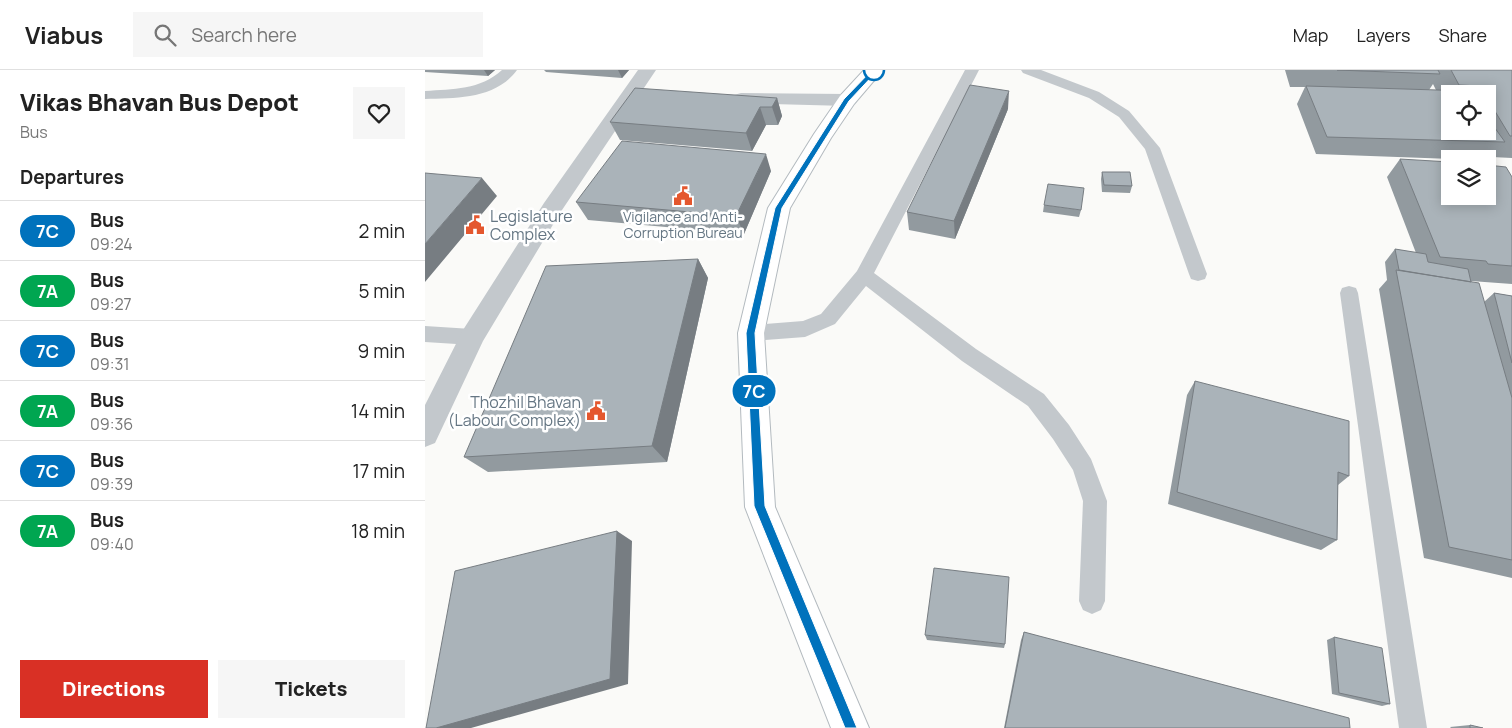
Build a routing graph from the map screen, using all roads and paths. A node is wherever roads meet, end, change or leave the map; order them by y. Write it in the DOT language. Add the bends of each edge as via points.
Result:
graph roads {
  1 [pos="510,70"];
  2 [pos="647,70"];
  3 [pos="874,70"];
  4 [pos="973,70"];
  5 [pos="1028,70"];
  6 [pos="425,95"];
  7 [pos="720,98"];
  8 [pos="847,100"];
  9 [pos="1198,274"];
  10 [pos="864,275"];
  11 [pos="1349,293"];
  12 [pos="751,333"];
  13 [pos="425,334"];
  14 [pos="472,337"];
  15 [pos="425,434"];
  16 [pos="1092,602"];
  17 [pos="850,728"];
  18 [pos="1413,728"];
  1 -- 6 [label="lane" via="485,89"];
  2 -- 14 [label="street" via="552,208"];
  3 -- 8 [label="main road"];
  4 -- 10 [label="lane"];
  5 -- 9 [label="lane" via="1094,94 1124,114 1152,148"];
  7 -- 8 [label="street"];
  8 -- 12 [label="main road" via="779,208"];
  10 -- 12 [label="lane" via="828,319 805,328"];
  10 -- 16 [label="lane" via="969,355 1036,400 1061,432 1083,466 1095,501"];
  11 -- 18 [label="lane"];
  12 -- 17 [label="main road" via="760,506"];
  13 -- 14 [label="lane"];
  14 -- 15 [label="street"];
}
